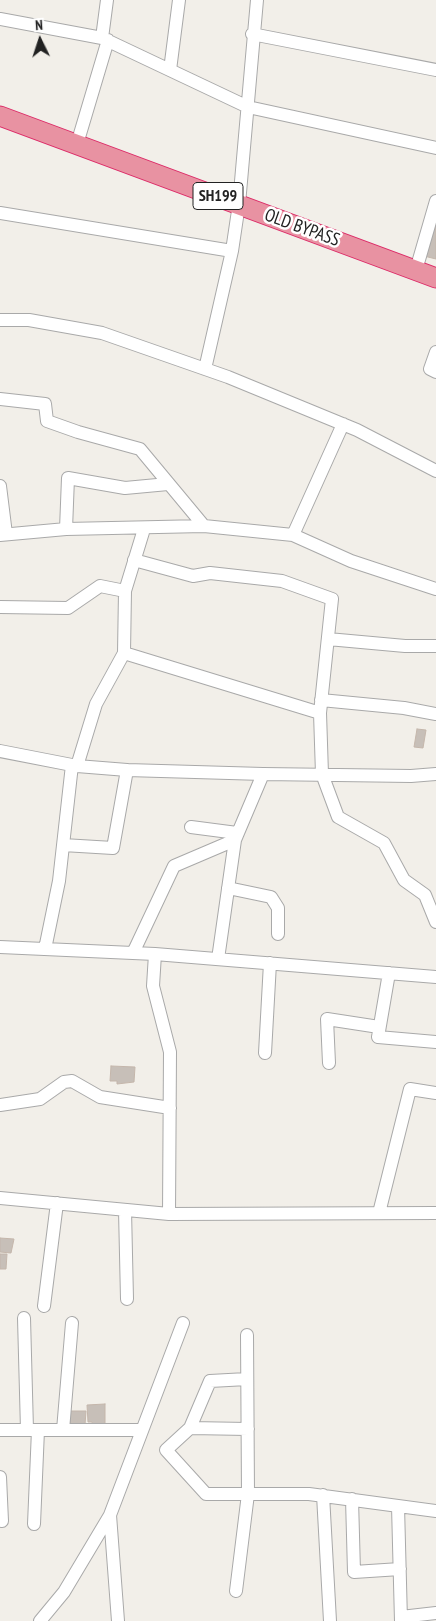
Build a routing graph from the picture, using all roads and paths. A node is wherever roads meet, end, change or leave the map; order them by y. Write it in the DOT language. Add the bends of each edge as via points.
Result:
graph roads {
  1 [pos="107,0"];
  2 [pos="179,0"];
  3 [pos="257,0"];
  4 [pos="0,19"];
  5 [pos="252,34"];
  6 [pos="105,39"];
  7 [pos="170,70"];
  8 [pos="436,70"];
  9 [pos="248,107"];
  10 [pos="0,116"];
  11 [pos="77,144"];
  12 [pos="436,148"];
  13 [pos="436,201"];
  14 [pos="239,204"];
  15 [pos="0,213"];
  16 [pos="232,251"];
  17 [pos="416,270"];
  18 [pos="436,278"];
  19 [pos="0,320"];
  20 [pos="436,352"];
  21 [pos="205,369"];
  22 [pos="436,372"];
  23 [pos="0,399"];
  24 [pos="343,424"];
  25 [pos="436,471"];
  26 [pos="168,484"];
  27 [pos="0,486"];
  28 [pos="204,526"];
  29 [pos="144,529"];
  30 [pos="66,530"];
  31 [pos="3,535"];
  32 [pos="293,536"];
  33 [pos="134,560"];
  34 [pos="436,589"];
  35 [pos="125,591"];
  36 [pos="0,607"];
  37 [pos="328,639"];
  38 [pos="436,646"];
  39 [pos="124,653"];
  40 [pos="321,707"];
  41 [pos="436,714"];
  42 [pos="0,742"];
  43 [pos="0,752"];
  44 [pos="74,766"];
  45 [pos="127,770"];
  46 [pos="263,774"];
  47 [pos="322,774"];
  48 [pos="436,774"];
  49 [pos="191,828"];
  50 [pos="236,836"];
  51 [pos="63,845"];
  52 [pos="228,888"];
  53 [pos="436,922"];
  54 [pos="278,934"];
  55 [pos="0,947"];
  56 [pos="44,949"];
  57 [pos="133,953"];
  58 [pos="156,954"];
  59 [pos="218,959"];
  60 [pos="270,963"];
  61 [pos="389,973"];
  62 [pos="436,977"];
  63 [pos="380,1027"];
  64 [pos="436,1042"];
  65 [pos="265,1052"];
  66 [pos="329,1063"];
  67 [pos="436,1093"];
  68 [pos="0,1105"];
  69 [pos="170,1108"];
  70 [pos="0,1198"];
  71 [pos="57,1203"];
  72 [pos="125,1210"];
  73 [pos="379,1213"];
  74 [pos="436,1213"];
  75 [pos="169,1214"];
  76 [pos="127,1299"];
  77 [pos="44,1306"];
  78 [pos="24,1318"];
  79 [pos="72,1323"];
  80 [pos="183,1323"];
  81 [pos="247,1335"];
  82 [pos="248,1379"];
  83 [pos="190,1428"];
  84 [pos="248,1429"];
  85 [pos="0,1430"];
  86 [pos="33,1430"];
  87 [pos="63,1430"];
  88 [pos="142,1430"];
  89 [pos="0,1477"];
  90 [pos="248,1494"];
  91 [pos="323,1495"];
  92 [pos="352,1499"];
  93 [pos="398,1506"];
  94 [pos="436,1511"];
  95 [pos="110,1515"];
  96 [pos="2,1521"];
  97 [pos="34,1524"];
  98 [pos="400,1569"];
  99 [pos="236,1591"];
  100 [pos="436,1613"];
  101 [pos="401,1619"];
  102 [pos="40,1621"];
  103 [pos="118,1621"];
  104 [pos="330,1621"];
  1 -- 6 [label="street"];
  2 -- 7 [label="street"];
  3 -- 5 [label="street"];
  4 -- 6 [label="street"];
  5 -- 8 [label="street"];
  5 -- 9 [label="street"];
  6 -- 7 [label="street"];
  6 -- 11 [label="street"];
  7 -- 9 [label="street"];
  9 -- 12 [label="street"];
  9 -- 14 [label="street"];
  10 -- 11 [label="highway, OLD BYPASS / SH199"];
  11 -- 14 [label="highway, OLD BYPASS / SH199"];
  13 -- 17 [label="street"];
  14 -- 16 [label="street"];
  14 -- 17 [label="highway, OLD BYPASS / SH199"];
  15 -- 16 [label="street"];
  16 -- 21 [label="street"];
  17 -- 18 [label="highway, OLD BYPASS / SH199"];
  19 -- 21 [label="street" via="29,320 102,333"];
  20 -- 22 [label="street" via="430,369"];
  21 -- 24 [label="street"];
  23 -- 26 [label="street" via="45,404 47,421 140,449"];
  24 -- 25 [label="street"];
  24 -- 32 [label="street"];
  26 -- 28 [label="street"];
  26 -- 30 [label="street" via="125,488 68,478"];
  27 -- 31 [label="street"];
  28 -- 29 [label="street"];
  28 -- 32 [label="street"];
  29 -- 30 [label="street"];
  29 -- 33 [label="street"];
  30 -- 31 [label="street"];
  32 -- 34 [label="street" via="351,561"];
  33 -- 35 [label="street"];
  33 -- 37 [label="street" via="193,576 210,573 282,581 332,599"];
  35 -- 36 [label="street" via="100,586 68,608"];
  35 -- 39 [label="street"];
  37 -- 38 [label="street"];
  37 -- 40 [label="street"];
  39 -- 40 [label="street"];
  39 -- 44 [label="street" via="96,704"];
  40 -- 41 [label="street" via="404,708"];
  40 -- 47 [label="street"];
  42 -- 43 [label="street"];
  43 -- 44 [label="street"];
  44 -- 45 [label="street"];
  44 -- 51 [label="street"];
  45 -- 46 [label="street"];
  45 -- 51 [label="street" via="113,848"];
  46 -- 47 [label="street"];
  46 -- 50 [label="street"];
  47 -- 48 [label="street"];
  47 -- 53 [label="street" via="338,817 384,843 404,880 425,895"];
  49 -- 50 [label="street"];
  50 -- 52 [label="street"];
  50 -- 57 [label="street" via="174,866"];
  51 -- 56 [label="street"];
  52 -- 54 [label="street" via="271,897 278,908"];
  52 -- 59 [label="street"];
  55 -- 56 [label="street"];
  56 -- 57 [label="street"];
  57 -- 58 [label="street"];
  58 -- 59 [label="street"];
  58 -- 69 [label="street" via="154,991 170,1052"];
  59 -- 60 [label="street"];
  60 -- 61 [label="street"];
  60 -- 65 [label="street"];
  61 -- 62 [label="street"];
  61 -- 63 [label="street"];
  63 -- 64 [label="street" via="378,1037"];
  63 -- 66 [label="street" via="327,1019"];
  67 -- 73 [label="street" via="410,1089"];
  68 -- 69 [label="street" via="40,1099 61,1084 72,1081 100,1097"];
  69 -- 75 [label="street"];
  70 -- 71 [label="street"];
  71 -- 72 [label="street"];
  71 -- 77 [label="street"];
  72 -- 75 [label="street"];
  72 -- 76 [label="street"];
  73 -- 74 [label="street"];
  73 -- 75 [label="street"];
  78 -- 86 [label="street"];
  79 -- 87 [label="street"];
  80 -- 88 [label="street"];
  81 -- 82 [label="street"];
  82 -- 83 [label="street" via="210,1381"];
  82 -- 84 [label="street"];
  83 -- 84 [label="street"];
  83 -- 90 [label="street" via="166,1450 206,1494"];
  84 -- 90 [label="street"];
  85 -- 86 [label="street"];
  86 -- 87 [label="street"];
  86 -- 97 [label="street"];
  87 -- 88 [label="street"];
  88 -- 95 [label="street"];
  89 -- 96 [label="street"];
  90 -- 91 [label="street"];
  90 -- 99 [label="street"];
  91 -- 92 [label="street"];
  91 -- 104 [label="street"];
  92 -- 93 [label="street"];
  92 -- 98 [label="street" via="354,1572"];
  93 -- 94 [label="street"];
  93 -- 98 [label="street"];
  95 -- 102 [label="street" via="64,1592"];
  95 -- 103 [label="street"];
  98 -- 101 [label="street"];
  100 -- 101 [label="street"];
}
